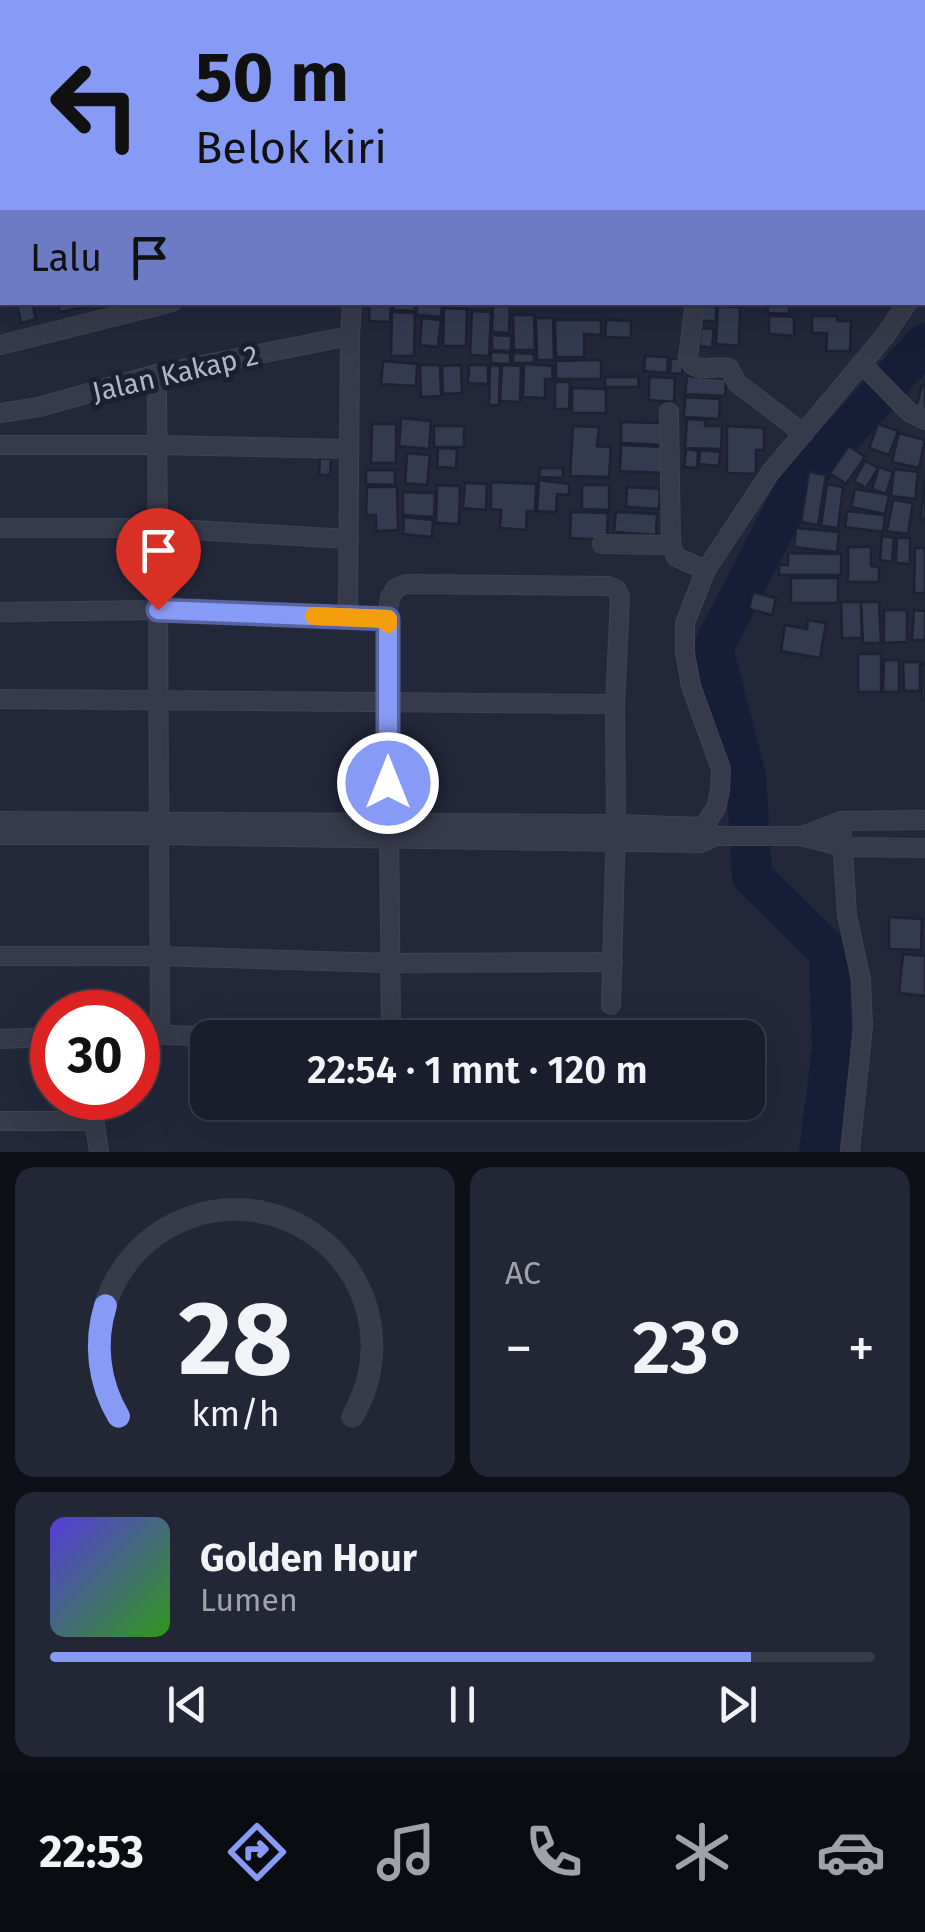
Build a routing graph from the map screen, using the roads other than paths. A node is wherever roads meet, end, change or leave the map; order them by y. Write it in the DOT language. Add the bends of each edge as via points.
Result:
graph roads {
  1 [pos="810,0"];
  2 [pos="874,0"];
  3 [pos="160,305"];
  4 [pos="352,305"];
  5 [pos="696,305"];
  6 [pos="906,305"];
  7 [pos="350,336"];
  8 [pos="0,345"];
  9 [pos="866,367"];
  10 [pos="157,374"];
  11 [pos="669,412"];
  12 [pos="0,413"];
  13 [pos="925,420"];
  14 [pos="804,434"];
  15 [pos="156,444"];
  16 [pos="0,446"];
  17 [pos="350,449"];
  18 [pos="0,528"];
  19 [pos="157,528"];
  20 [pos="349,539"];
  21 [pos="602,544"];
  22 [pos="671,545"];
  23 [pos="706,570"];
  24 [pos="158,610"];
  25 [pos="0,612"];
  26 [pos="348,617"];
  27 [pos="388,619"];
  28 [pos="0,699"];
  29 [pos="158,700"];
  30 [pos="388,703"];
  31 [pos="615,704"];
  32 [pos="925,820"];
  33 [pos="0,821"];
  34 [pos="842,821"];
  35 [pos="157,828"];
  36 [pos="388,831"];
  37 [pos="616,833"];
  38 [pos="0,835"];
  39 [pos="710,835"];
  40 [pos="792,836"];
  41 [pos="844,847"];
  42 [pos="925,848"];
  43 [pos="0,956"];
  44 [pos="159,956"];
  45 [pos="613,962"];
  46 [pos="388,963"];
  47 [pos="159,990"];
  48 [pos="610,1005"];
  49 [pos="390,1020"];
  50 [pos="160,1033"];
  51 [pos="190,1035"];
  52 [pos="30,1038"];
  53 [pos="0,1039"];
  54 [pos="0,1122"];
  55 [pos="94,1122"];
  56 [pos="99,1152"];
  57 [pos="850,1152"];
  1 -- 2 [label="street"];
  3 -- 8 [label="street"];
  4 -- 7 [label="street"];
  5 -- 14 [label="street" via="691,366 729,368 737,383"];
  6 -- 9 [label="street"];
  7 -- 10 [label="street, Jalan Kakap 2"];
  7 -- 17 [label="street"];
  9 -- 13 [label="street" via="908,412"];
  9 -- 14 [label="street" via="836,391"];
  10 -- 12 [label="street, Jalan Kakap 2"];
  10 -- 15 [label="street"];
  11 -- 22 [label="street"];
  14 -- 23 [label="street"];
  15 -- 16 [label="street"];
  15 -- 17 [label="street"];
  15 -- 19 [label="street"];
  17 -- 20 [label="street"];
  18 -- 19 [label="street"];
  19 -- 20 [label="street"];
  19 -- 24 [label="street"];
  20 -- 26 [label="street"];
  21 -- 22 [label="street"];
  22 -- 23 [label="street" via="676,557"];
  23 -- 39 [label="street" via="686,624 685,652 721,769"];
  24 -- 25 [label="street"];
  24 -- 26 [label="street"];
  24 -- 29 [label="street"];
  26 -- 27 [label="street"];
  27 -- 30 [label="street"];
  27 -- 31 [label="street" via="390,598 406,584 608,586 620,597"];
  28 -- 29 [label="street"];
  29 -- 30 [label="street"];
  29 -- 35 [label="street"];
  30 -- 31 [label="street"];
  30 -- 36 [label="street"];
  31 -- 37 [label="street"];
  32 -- 34 [label="street"];
  33 -- 35 [label="street"];
  34 -- 40 [label="street"];
  34 -- 41 [label="street"];
  35 -- 36 [label="street"];
  35 -- 38 [label="street"];
  35 -- 44 [label="street"];
  36 -- 37 [label="street"];
  36 -- 46 [label="street"];
  37 -- 39 [label="street"];
  37 -- 45 [label="street"];
  39 -- 40 [label="street"];
  40 -- 41 [label="street"];
  41 -- 42 [label="street"];
  41 -- 57 [label="street" via="863,1026"];
  43 -- 44 [label="street"];
  44 -- 46 [label="street"];
  44 -- 47 [label="street"];
  45 -- 46 [label="street"];
  45 -- 48 [label="street"];
  46 -- 49 [label="street"];
  50 -- 51 [label="street"];
  52 -- 53 [label="street"];
  54 -- 55 [label="street"];
  55 -- 56 [label="street"];
}
